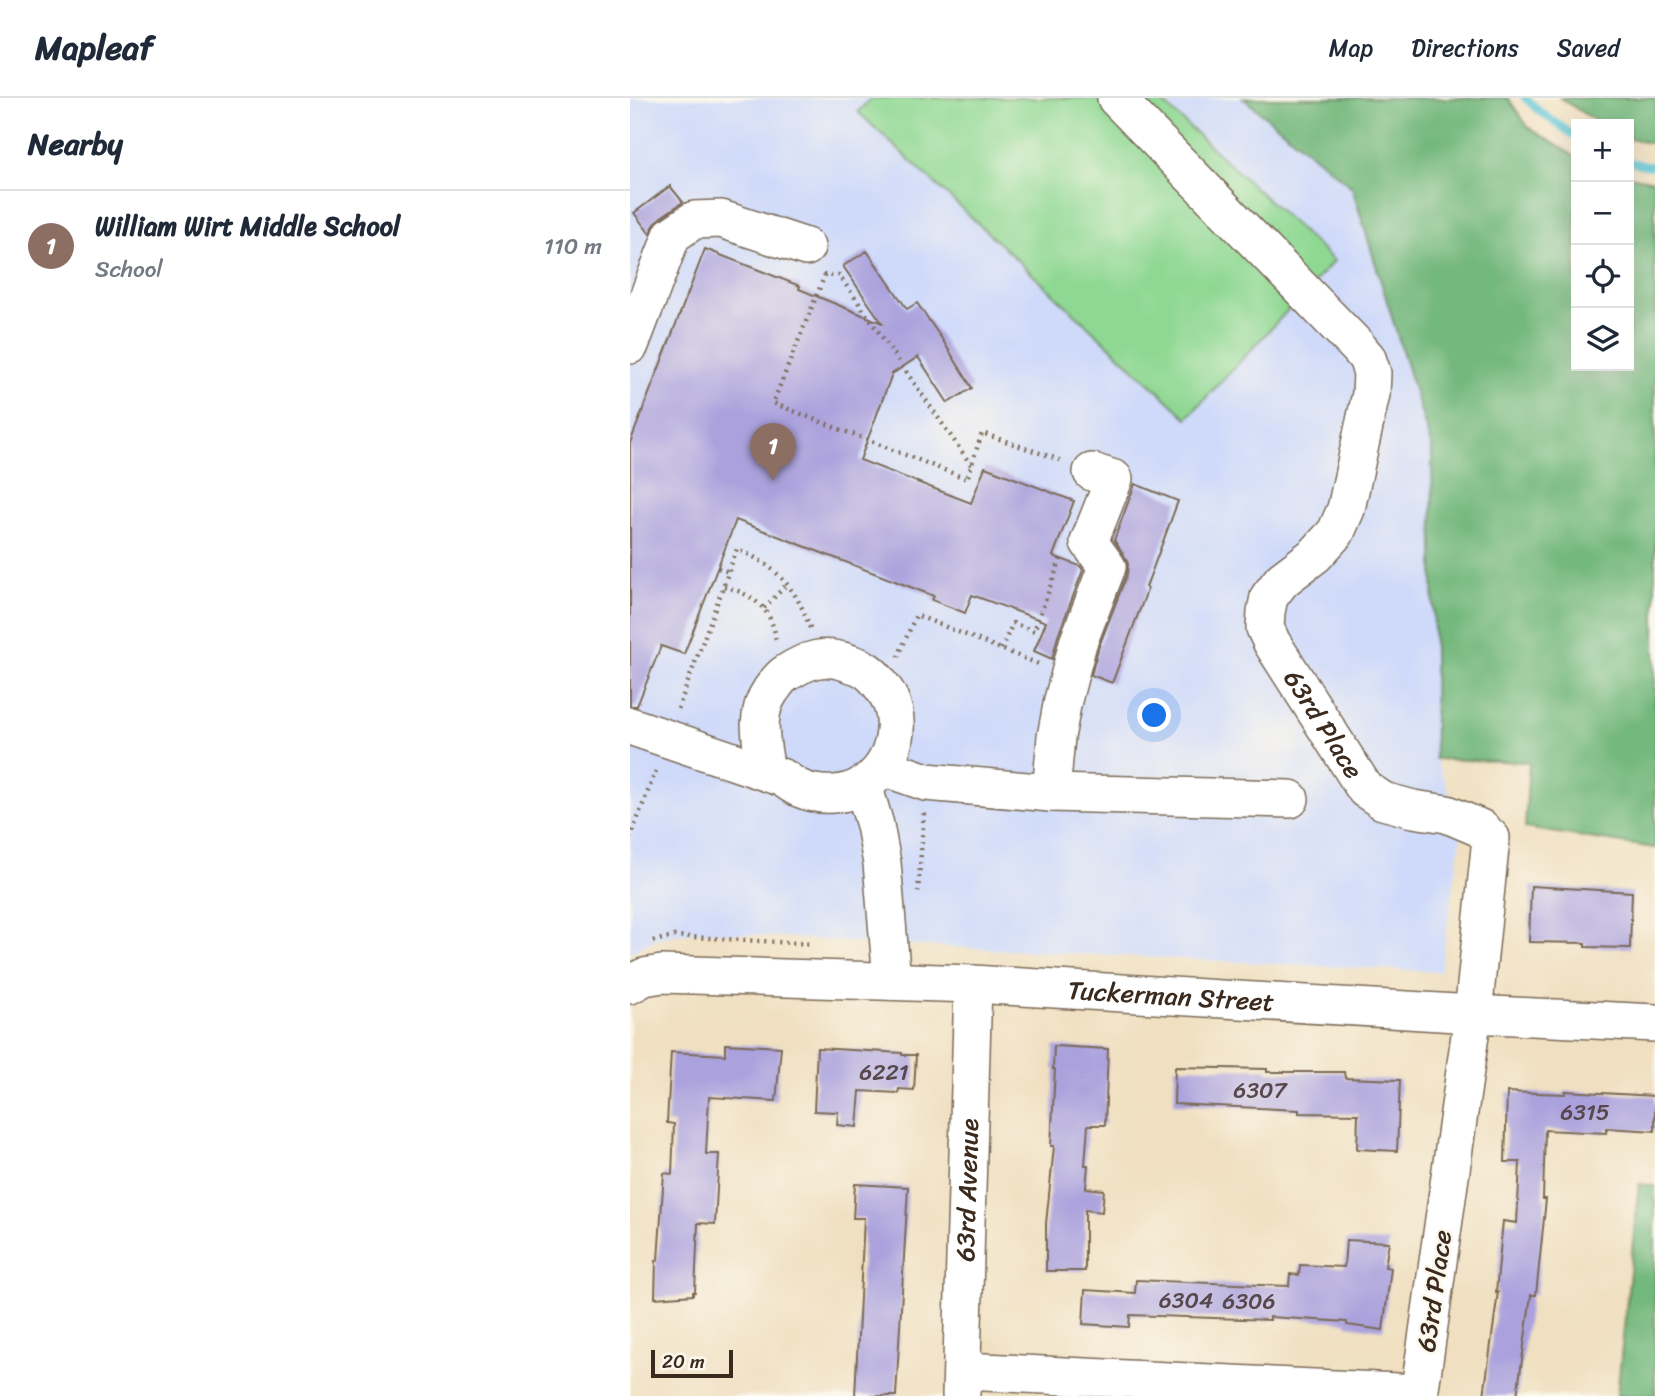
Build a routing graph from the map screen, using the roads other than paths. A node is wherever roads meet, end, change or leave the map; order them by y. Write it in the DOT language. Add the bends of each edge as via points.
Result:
graph roads {
  1 [pos="1116,98"];
  2 [pos="815,264"];
  3 [pos="630,345"];
  4 [pos="1092,472"];
  5 [pos="630,726"];
  6 [pos="766,772"];
  7 [pos="873,776"];
  8 [pos="1051,793"];
  9 [pos="1290,799"];
  10 [pos="892,981"];
  11 [pos="630,985"];
  12 [pos="973,985"];
  13 [pos="1473,1014"];
  14 [pos="1655,1023"];
  15 [pos="962,1384"];
  16 [pos="1419,1394"];
  1 -- 13 [label="street, 63rd Place" via="1367,358 1371,394 1346,509 1336,532 1269,597 1265,628 1365,789 1383,801 1447,814 1480,828 1491,838"];
  2 -- 3 [label="street" via="721,219 694,220 673,235"];
  4 -- 8 [label="street" via="1114,479 1089,542 1107,567 1069,677 1056,737"];
  5 -- 6 [label="street"];
  6 -- 7 [label="street" via="820,794 843,793"];
  6 -- 7 [label="street" via="759,731 765,700 782,676 807,661 834,658 875,678 893,707 893,747"];
  7 -- 8 [label="street"];
  7 -- 10 [label="street"];
  8 -- 9 [label="street"];
  10 -- 11 [label="street, Tuckerman Street" via="662,974"];
  10 -- 12 [label="street, Tuckerman Street"];
  12 -- 13 [label="street, Tuckerman Street"];
  12 -- 15 [label="street, 63rd Avenue"];
  13 -- 14 [label="street, Tuckerman Street"];
  13 -- 16 [label="street, 63rd Place"];
  15 -- 16 [label="street"];
}
